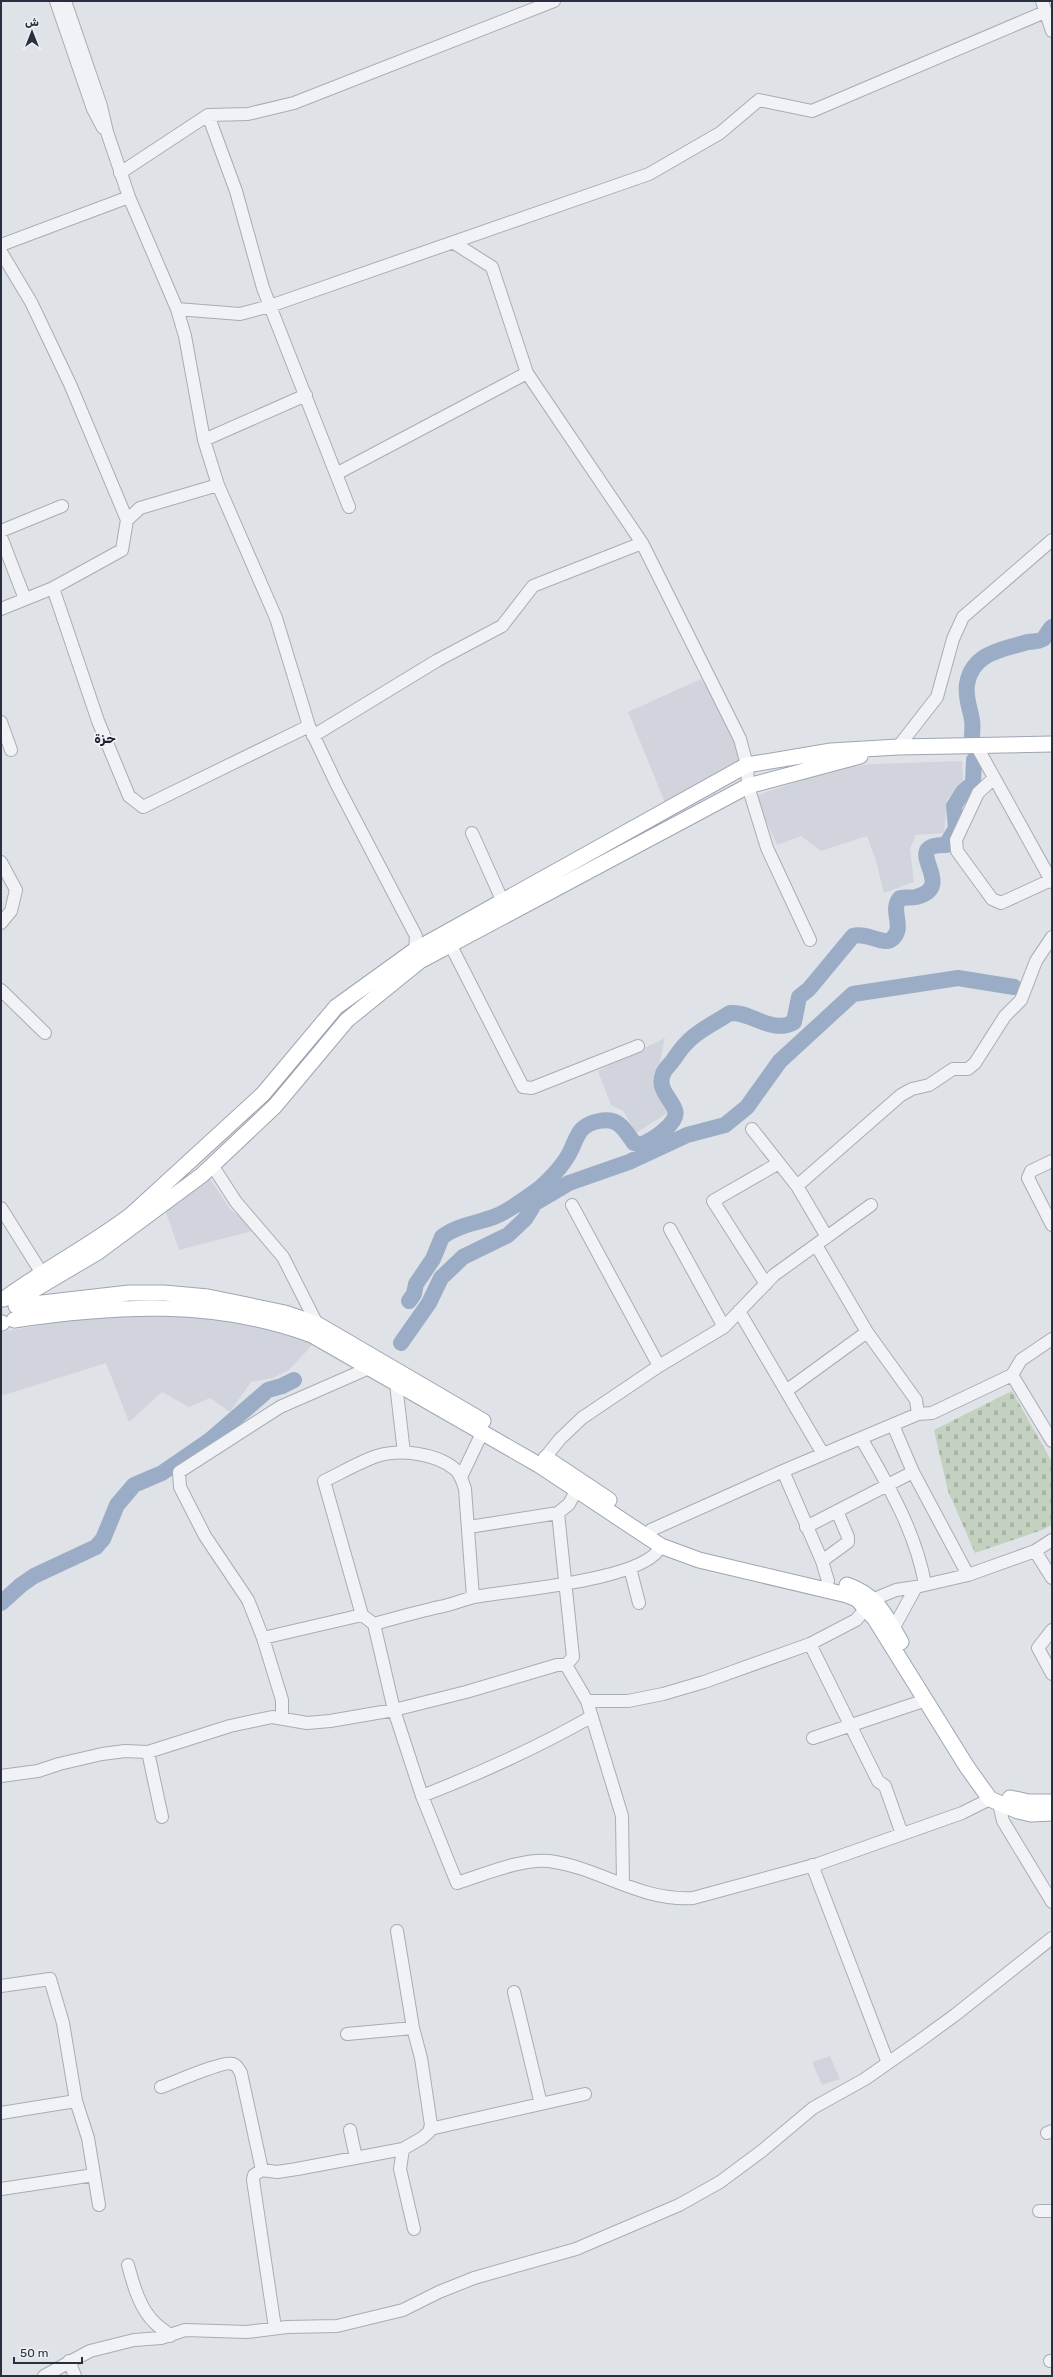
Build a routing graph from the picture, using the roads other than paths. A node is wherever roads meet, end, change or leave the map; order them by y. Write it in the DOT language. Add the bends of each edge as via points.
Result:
graph roads {
  1 [pos="56,1"];
  2 [pos="65,1"];
  3 [pos="554,1"];
  4 [pos="1043,6"];
  5 [pos="1052,31"];
  6 [pos="208,115"];
  7 [pos="107,132"];
  8 [pos="120,173"];
  9 [pos="129,197"];
  10 [pos="454,242"];
  11 [pos="1,245"];
  12 [pos="1,252"];
  13 [pos="270,306"];
  14 [pos="177,309"];
  15 [pos="527,373"];
  16 [pos="306,395"];
  17 [pos="204,440"];
  18 [pos="336,474"];
  19 [pos="218,485"];
  20 [pos="62,506"];
  21 [pos="349,507"];
  22 [pos="128,520"];
  23 [pos="1,531"];
  24 [pos="1,537"];
  25 [pos="1052,540"];
  26 [pos="642,543"];
  27 [pos="53,588"];
  28 [pos="25,599"];
  29 [pos="1,609"];
  30 [pos="1,722"];
  31 [pos="311,731"];
  32 [pos="1052,744"];
  33 [pos="976,745"];
  34 [pos="898,747"];
  35 [pos="11,750"];
  36 [pos="747,765"];
  37 [pos="994,778"];
  38 [pos="748,786"];
  39 [pos="472,833"];
  40 [pos="1,862"];
  41 [pos="1051,881"];
  42 [pos="503,902"];
  43 [pos="1,922"];
  44 [pos="1052,937"];
  45 [pos="810,940"];
  46 [pos="450,944"];
  47 [pos="432,948"];
  48 [pos="417,949"];
  49 [pos="1,990"];
  50 [pos="45,1033"];
  51 [pos="638,1046"];
  52 [pos="752,1129"];
  53 [pos="1052,1161"];
  54 [pos="779,1163"];
  55 [pos="212,1165"];
  56 [pos="797,1186"];
  57 [pos="572,1205"];
  58 [pos="871,1205"];
  59 [pos="1,1208"];
  60 [pos="1052,1225"];
  61 [pos="670,1229"];
  62 [pos="827,1237"];
  63 [pos="816,1245"];
  64 [pos="41,1272"];
  65 [pos="766,1284"];
  66 [pos="739,1311"];
  67 [pos="7,1312"];
  68 [pos="317,1324"];
  69 [pos="724,1327"];
  70 [pos="867,1332"];
  71 [pos="1052,1339"];
  72 [pos="659,1366"];
  73 [pos="369,1368"];
  74 [pos="1012,1375"];
  75 [pos="396,1384"];
  76 [pos="786,1391"];
  77 [pos="918,1414"];
  78 [pos="893,1425"];
  79 [pos="482,1433"];
  80 [pos="861,1438"];
  81 [pos="1052,1441"];
  82 [pos="404,1453"];
  83 [pos="823,1454"];
  84 [pos="542,1461"];
  85 [pos="783,1471"];
  86 [pos="913,1472"];
  87 [pos="461,1478"];
  88 [pos="888,1485"];
  89 [pos="576,1491"];
  90 [pos="837,1511"];
  91 [pos="558,1513"];
  92 [pos="469,1527"];
  93 [pos="806,1527"];
  94 [pos="649,1535"];
  95 [pos="1052,1540"];
  96 [pos="661,1546"];
  97 [pos="1035,1550"];
  98 [pos="822,1561"];
  99 [pos="630,1568"];
  100 [pos="968,1575"];
  101 [pos="1052,1578"];
  102 [pos="828,1580"];
  103 [pos="564,1584"];
  104 [pos="921,1585"];
  105 [pos="473,1598"];
  106 [pos="639,1603"];
  107 [pos="870,1603"];
  108 [pos="362,1616"];
  109 [pos="374,1624"];
  110 [pos="893,1629"];
  111 [pos="1052,1630"];
  112 [pos="263,1638"];
  113 [pos="810,1644"];
  114 [pos="566,1664"];
  115 [pos="1052,1674"];
  116 [pos="926,1700"];
  117 [pos="587,1702"];
  118 [pos="394,1710"];
  119 [pos="591,1717"];
  120 [pos="282,1718"];
  121 [pos="850,1726"];
  122 [pos="813,1738"];
  123 [pos="148,1752"];
  124 [pos="1,1776"];
  125 [pos="422,1796"];
  126 [pos="995,1802"];
  127 [pos="1052,1802"];
  128 [pos="1052,1813"];
  129 [pos="162,1817"];
  130 [pos="902,1834"];
  131 [pos="812,1865"];
  132 [pos="624,1884"];
  133 [pos="1052,1902"];
  134 [pos="397,1931"];
  135 [pos="1052,1938"];
  136 [pos="1,1986"];
  137 [pos="514,1992"];
  138 [pos="414,2028"];
  139 [pos="348,2034"];
  140 [pos="888,2063"];
  141 [pos="161,2087"];
  142 [pos="585,2094"];
  143 [pos="76,2101"];
  144 [pos="540,2104"];
  145 [pos="1,2113"];
  146 [pos="430,2129"];
  147 [pos="350,2130"];
  148 [pos="403,2148"];
  149 [pos="356,2158"];
  150 [pos="262,2170"];
  151 [pos="94,2175"];
  152 [pos="1,2189"];
  153 [pos="99,2205"];
  154 [pos="1039,2211"];
  155 [pos="1052,2211"];
  156 [pos="414,2229"];
  157 [pos="128,2265"];
  158 [pos="275,2328"];
  159 [pos="170,2336"];
  160 [pos="69,2361"];
  161 [pos="44,2376"];
  162 [pos="75,2376"];
  1 -- 7 [label="street" via="93,109"];
  2 -- 7 [label="street" via="102,106"];
  3 -- 6 [label="street" via="294,103 248,114"];
  4 -- 5 [label="street"];
  4 -- 10 [label="street" via="812,111 759,100 720,133 650,174"];
  6 -- 8 [label="street"];
  6 -- 13 [label="street" via="236,191"];
  7 -- 8 [label="street"];
  8 -- 9 [label="street"];
  9 -- 11 [label="street"];
  9 -- 14 [label="street"];
  10 -- 13 [label="street"];
  10 -- 15 [label="street" via="492,267"];
  12 -- 22 [label="street" via="31,302 70,384"];
  13 -- 14 [label="street" via="240,314"];
  13 -- 16 [label="street"];
  14 -- 17 [label="street" via="185,336"];
  15 -- 18 [label="street"];
  15 -- 26 [label="street"];
  16 -- 17 [label="street"];
  16 -- 18 [label="street"];
  17 -- 19 [label="street"];
  18 -- 21 [label="street"];
  19 -- 22 [label="street" via="140,508"];
  19 -- 31 [label="street" via="276,618"];
  20 -- 23 [label="street"];
  22 -- 27 [label="street" via="122,550"];
  24 -- 28 [label="street"];
  25 -- 34 [label="street" via="963,617 953,639 937,697"];
  26 -- 31 [label="street" via="534,586 502,626"];
  26 -- 36 [label="street" via="740,739"];
  27 -- 28 [label="street"];
  27 -- 31 [label="street" via="109,749 129,796 143,808"];
  28 -- 29 [label="street"];
  30 -- 35 [label="street"];
  31 -- 48 [label="street"];
  32 -- 33 [label="main road"];
  33 -- 34 [label="main road"];
  33 -- 37 [label="street"];
  34 -- 36 [label="main road" via="831,751"];
  34 -- 38 [label="main road"];
  36 -- 38 [label="street"];
  36 -- 42 [label="main road"];
  37 -- 41 [label="street"];
  37 -- 41 [label="street" via="978,793 956,840 957,850 992,900 1001,903"];
  38 -- 45 [label="street" via="767,848"];
  38 -- 46 [label="main road"];
  39 -- 42 [label="street"];
  40 -- 43 [label="street" via="16,890 11,911"];
  42 -- 47 [label="main road"];
  44 -- 56 [label="street" via="1036,961 1021,1000 1006,1016 975,1063 968,1069 953,1069 929,1086 912,1089 901,1095"];
  46 -- 47 [label="main road"];
  46 -- 51 [label="street" via="523,1087 532,1088"];
  47 -- 48 [label="main road"];
  48 -- 55 [label="main road" via="347,1020 275,1106"];
  48 -- 64 [label="main road" via="336,1007 263,1094 131,1215 102,1236"];
  49 -- 50 [label="street"];
  52 -- 54 [label="street"];
  53 -- 60 [label="street" via="1031,1171 1028,1178"];
  54 -- 56 [label="street"];
  54 -- 65 [label="street" via="713,1201"];
  55 -- 67 [label="main road" via="131,1229"];
  55 -- 68 [label="street" via="236,1202 283,1257"];
  56 -- 62 [label="street"];
  57 -- 72 [label="street"];
  58 -- 62 [label="street"];
  59 -- 64 [label="street"];
  61 -- 69 [label="street"];
  62 -- 63 [label="street"];
  63 -- 65 [label="street" via="774,1275"];
  63 -- 70 [label="street"];
  64 -- 67 [label="main road"];
  65 -- 66 [label="street"];
  66 -- 69 [label="street"];
  66 -- 76 [label="street"];
  67 -- 68 [label="main road" via="121,1294 164,1292 208,1297 285,1313"];
  67 -- 73 [label="main road" via="149,1307 206,1310 280,1323 312,1335"];
  68 -- 84 [label="main road"];
  69 -- 72 [label="street"];
  70 -- 76 [label="street"];
  70 -- 77 [label="street" via="916,1400"];
  71 -- 74 [label="street" via="1021,1360"];
  72 -- 84 [label="street" via="582,1418"];
  73 -- 75 [label="main road"];
  73 -- 112 [label="street" via="280,1407 180,1472 180,1487 217,1555 236,1579 248,1600"];
  74 -- 77 [label="street" via="932,1413"];
  74 -- 81 [label="street"];
  75 -- 79 [label="main road"];
  75 -- 82 [label="street"];
  76 -- 83 [label="street"];
  77 -- 78 [label="street"];
  78 -- 80 [label="street"];
  78 -- 86 [label="street"];
  79 -- 84 [label="main road"];
  79 -- 87 [label="street"];
  80 -- 83 [label="street"];
  80 -- 88 [label="street"];
  82 -- 87 [label="street" via="438,1460 456,1471"];
  82 -- 108 [label="street" via="376,1456 324,1481"];
  83 -- 85 [label="street"];
  84 -- 89 [label="main road"];
  84 -- 94 [label="main road"];
  85 -- 93 [label="street"];
  85 -- 94 [label="street"];
  86 -- 88 [label="street"];
  86 -- 100 [label="street"];
  87 -- 92 [label="street" via="465,1489"];
  88 -- 90 [label="street"];
  88 -- 104 [label="street" via="910,1530 921,1561"];
  89 -- 91 [label="street" via="568,1504"];
  89 -- 94 [label="main road"];
  90 -- 93 [label="street"];
  90 -- 98 [label="street" via="848,1542"];
  91 -- 92 [label="street"];
  91 -- 103 [label="street"];
  92 -- 105 [label="street"];
  93 -- 98 [label="street"];
  94 -- 96 [label="main road"];
  94 -- 102 [label="main road" via="696,1549"];
  95 -- 97 [label="street"];
  96 -- 99 [label="street" via="651,1559"];
  96 -- 107 [label="main road" via="699,1560 847,1595"];
  97 -- 100 [label="street"];
  97 -- 101 [label="street"];
  98 -- 102 [label="street"];
  99 -- 103 [label="street"];
  99 -- 106 [label="street"];
  100 -- 104 [label="street"];
  102 -- 107 [label="main road" via="855,1588"];
  103 -- 105 [label="street"];
  103 -- 114 [label="street" via="573,1657"];
  104 -- 107 [label="street" via="896,1590"];
  104 -- 110 [label="street"];
  105 -- 109 [label="street"];
  107 -- 110 [label="main road"];
  107 -- 113 [label="street" via="856,1620"];
  107 -- 116 [label="main road"];
  108 -- 109 [label="street"];
  108 -- 112 [label="street"];
  109 -- 118 [label="street"];
  110 -- 127 [label="main road" via="990,1786 999,1793 1020,1801"];
  111 -- 115 [label="street" via="1038,1648"];
  112 -- 120 [label="street" via="282,1700"];
  113 -- 117 [label="street" via="663,1694 628,1701"];
  113 -- 121 [label="street"];
  114 -- 117 [label="street"];
  114 -- 118 [label="street"];
  116 -- 121 [label="street"];
  116 -- 126 [label="main road" via="967,1767"];
  117 -- 119 [label="street"];
  118 -- 120 [label="street" via="306,1723"];
  118 -- 125 [label="street"];
  119 -- 125 [label="street" via="517,1756"];
  119 -- 132 [label="street" via="622,1816"];
  120 -- 123 [label="street" via="272,1717 230,1726"];
  121 -- 122 [label="street"];
  121 -- 130 [label="street" via="878,1781 886,1786"];
  123 -- 124 [label="street" via="125,1750 38,1771"];
  123 -- 129 [label="street"];
  125 -- 132 [label="street" via="457,1882 513,1866 548,1861"];
  126 -- 128 [label="main road" via="1031,1814"];
  126 -- 130 [label="street"];
  126 -- 133 [label="street" via="1003,1821"];
  130 -- 131 [label="street"];
  131 -- 132 [label="street" via="693,1898 658,1897"];
  131 -- 140 [label="street"];
  134 -- 138 [label="street"];
  135 -- 140 [label="street" via="955,2015"];
  136 -- 143 [label="street" via="50,1979 63,2023"];
  137 -- 144 [label="street"];
  138 -- 139 [label="street"];
  138 -- 146 [label="street" via="430,2113"];
  140 -- 158 [label="street" via="813,2108 737,2171 679,2205 576,2249 468,2280 403,2310 337,2326"];
  141 -- 150 [label="street" via="220,2064 233,2064 237,2067 241,2073"];
  142 -- 144 [label="street"];
  143 -- 145 [label="street"];
  143 -- 151 [label="street" via="88,2138"];
  144 -- 146 [label="street"];
  146 -- 148 [label="street" via="422,2138"];
  147 -- 149 [label="street"];
  148 -- 149 [label="street"];
  148 -- 156 [label="street" via="400,2169"];
  149 -- 150 [label="street" via="277,2172"];
  150 -- 158 [label="street" via="254,2175 253,2180"];
  151 -- 152 [label="street"];
  151 -- 153 [label="street"];
  154 -- 155 [label="street"];
  157 -- 159 [label="street" via="131,2279 147,2312"];
  158 -- 159 [label="street" via="228,2333 193,2330"];
  159 -- 160 [label="street" via="90,2351"];
  160 -- 161 [label="street"];
  160 -- 162 [label="street"];
}
